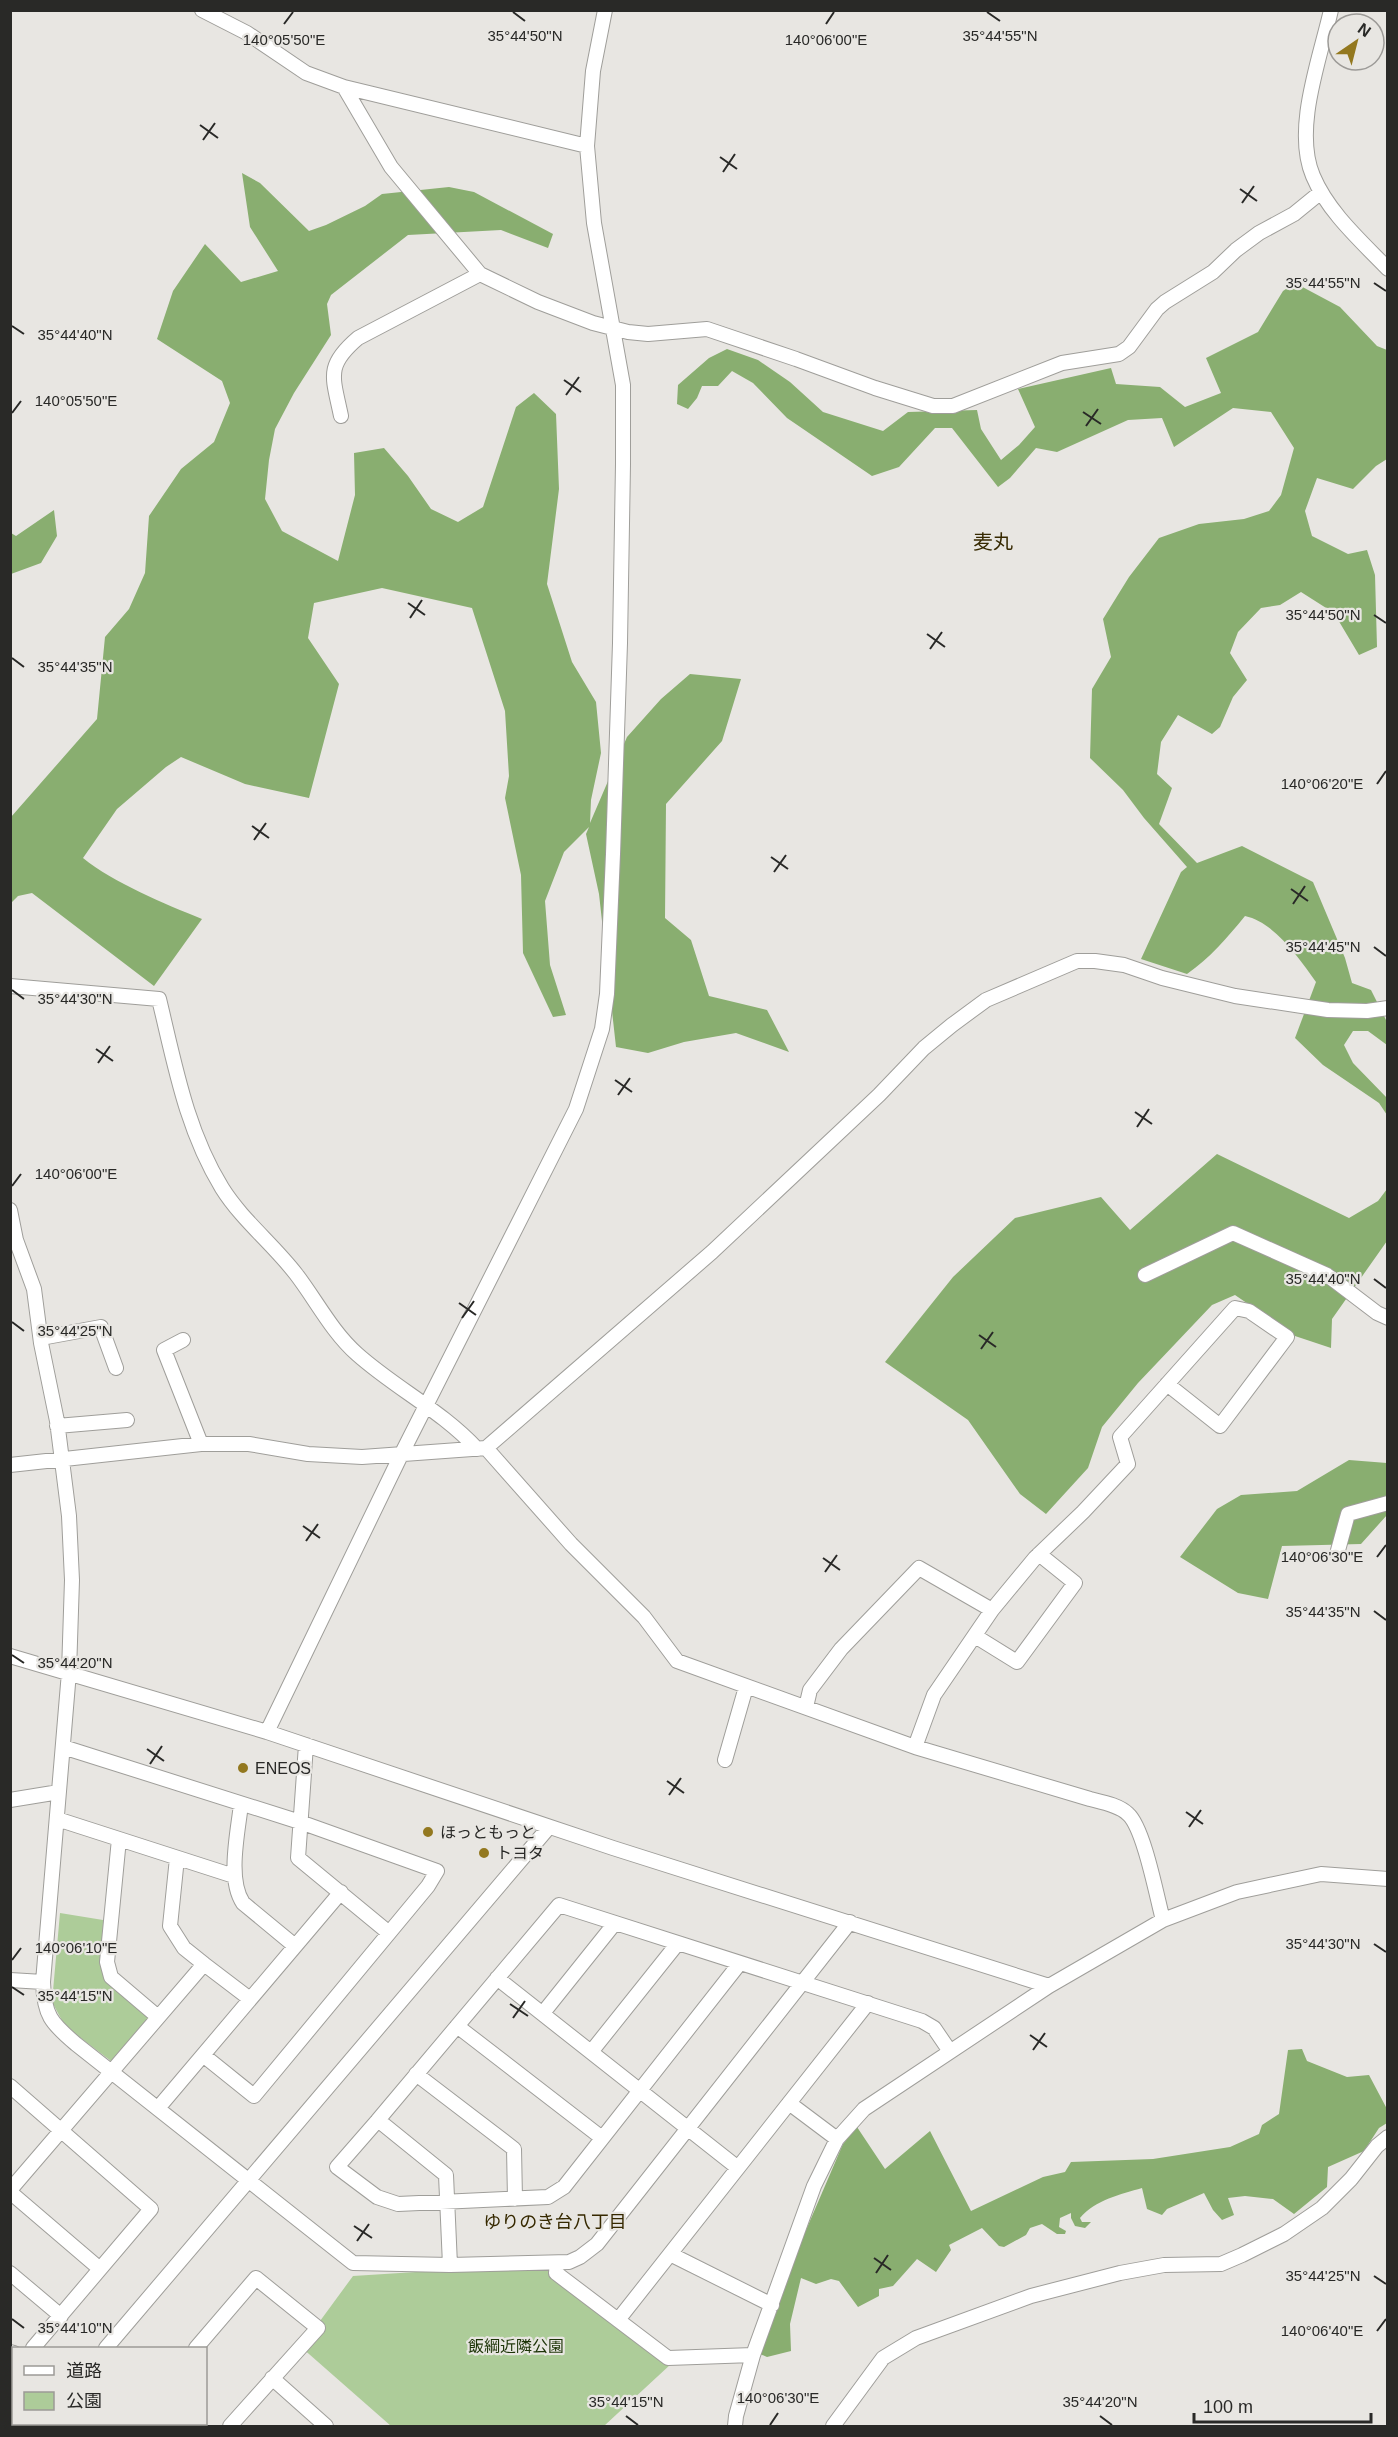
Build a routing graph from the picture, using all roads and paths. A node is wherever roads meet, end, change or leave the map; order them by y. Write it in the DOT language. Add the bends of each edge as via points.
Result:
graph roads {
  1 [pos="202,10"];
  2 [pos="605,10"];
  3 [pos="1330,10"];
  4 [pos="344,87"];
  5 [pos="587,146"];
  6 [pos="1321,192"];
  7 [pos="1388,269"];
  8 [pos="480,274"];
  9 [pos="614,327"];
  10 [pos="341,416"];
  11 [pos="10,986"];
  12 [pos="1388,1008"];
  13 [pos="10,1210"];
  14 [pos="13,1241"];
  15 [pos="1145,1275"];
  16 [pos="1388,1318"];
  17 [pos="41,1338"];
  18 [pos="183,1340"];
  19 [pos="116,1368"];
  20 [pos="1167,1384"];
  21 [pos="426,1407"];
  22 [pos="127,1420"];
  23 [pos="57,1426"];
  24 [pos="201,1444"];
  25 [pos="482,1449"];
  26 [pos="402,1453"];
  27 [pos="62,1459"];
  28 [pos="10,1465"];
  29 [pos="1388,1503"];
  30 [pos="1039,1554"];
  31 [pos="1336,1554"];
  32 [pos="992,1611"];
  33 [pos="975,1636"];
  34 [pos="10,1656"];
  35 [pos="69,1672"];
  36 [pos="746,1687"];
  37 [pos="806,1707"];
  38 [pos="267,1732"];
  39 [pos="306,1745"];
  40 [pos="63,1747"];
  41 [pos="915,1747"];
  42 [pos="725,1760"];
  43 [pos="59,1792"];
  44 [pos="10,1800"];
  45 [pos="241,1803"];
  46 [pos="57,1819"];
  47 [pos="300,1822"];
  48 [pos="549,1827"];
  49 [pos="119,1839"];
  50 [pos="177,1858"];
  51 [pos="234,1876"];
  52 [pos="1388,1879"];
  53 [pos="341,1892"];
  54 [pos="1163,1920"];
  55 [pos="850,1922"];
  56 [pos="615,1923"];
  57 [pos="389,1933"];
  58 [pos="678,1943"];
  59 [pos="296,1946"];
  60 [pos="740,1963"];
  61 [pos="204,1964"];
  62 [pos="497,1978"];
  63 [pos="10,1980"];
  64 [pos="43,1982"];
  65 [pos="803,1982"];
  66 [pos="1048,1986"];
  67 [pos="250,2000"];
  68 [pos="868,2003"];
  69 [pos="543,2013"];
  70 [pos="158,2017"];
  71 [pos="457,2026"];
  72 [pos="950,2050"];
  73 [pos="591,2052"];
  74 [pos="203,2055"];
  75 [pos="111,2071"];
  76 [pos="416,2074"];
  77 [pos="10,2086"];
  78 [pos="639,2090"];
  79 [pos="789,2103"];
  80 [pos="159,2107"];
  81 [pos="378,2120"];
  82 [pos="688,2129"];
  83 [pos="61,2130"];
  84 [pos="1388,2137"];
  85 [pos="602,2138"];
  86 [pos="837,2139"];
  87 [pos="738,2168"];
  88 [pos="249,2180"];
  89 [pos="10,2191"];
  90 [pos="515,2199"];
  91 [pos="448,2201"];
  92 [pos="670,2254"];
  93 [pos="557,2264"];
  94 [pos="450,2265"];
  95 [pos="100,2269"];
  96 [pos="10,2273"];
  97 [pos="772,2305"];
  98 [pos="61,2316"];
  99 [pos="618,2320"];
  100 [pos="35,2347"];
  101 [pos="108,2347"];
  102 [pos="198,2347"];
  103 [pos="753,2355"];
  104 [pos="273,2378"];
  105 [pos="230,2427"];
  106 [pos="326,2427"];
  107 [pos="735,2427"];
  108 [pos="833,2427"];
  1 -- 4 [label="street" via="247,33 306,73"];
  2 -- 5 [label="street" via="593,71"];
  3 -- 6 [label="street" via="1305,129 1312,176"];
  4 -- 5 [label="street"];
  4 -- 8 [label="street" via="391,167"];
  5 -- 9 [label="street" via="594,223"];
  6 -- 7 [label="street" via="1343,222"];
  6 -- 9 [label="street" via="1236,250 1213,272 1165,302 1119,354 1062,363 953,406 933,406 885,391 707,329 648,334"];
  8 -- 9 [label="street" via="538,302"];
  8 -- 10 [label="street" via="358,338 341,351 334,364"];
  9 -- 21 [label="street" via="623,385 621,619 607,994 602,1029 576,1109"];
  11 -- 21 [label="street" via="159,999 185,1109 223,1189 295,1272 356,1353"];
  12 -- 25 [label="street" via="1328,1010 1234,996 1124,965 1095,961 1077,961 986,1000 924,1048 712,1252"];
  13 -- 14 [label="street"];
  14 -- 17 [label="street" via="34,1289"];
  15 -- 16 [label="street" via="1233,1233 1328,1275"];
  17 -- 19 [label="street" via="101,1327"];
  17 -- 23 [label="street"];
  18 -- 24 [label="street" via="164,1350"];
  20 -- 20 [label="street" via="1235,1308 1249,1311 1287,1337 1220,1426"];
  20 -- 30 [label="street" via="1120,1437 1128,1464"];
  21 -- 25 [label="street"];
  21 -- 26 [label="street"];
  22 -- 23 [label="street"];
  23 -- 27 [label="street"];
  24 -- 26 [label="street" via="249,1444 308,1454 351,1456"];
  24 -- 27 [label="street"];
  25 -- 26 [label="street"];
  25 -- 36 [label="street" via="644,1617 677,1661"];
  26 -- 38 [label="street"];
  27 -- 28 [label="street"];
  27 -- 35 [label="street" via="72,1580"];
  29 -- 31 [label="street" via="1348,1514"];
  30 -- 32 [label="street"];
  30 -- 33 [label="street" via="1075,1583 1017,1662"];
  32 -- 33 [label="street"];
  32 -- 37 [label="street" via="919,1568 841,1648 810,1690"];
  33 -- 41 [label="street" via="934,1695"];
  34 -- 35 [label="street"];
  35 -- 38 [label="street"];
  35 -- 40 [label="street"];
  36 -- 37 [label="street"];
  36 -- 42 [label="street"];
  37 -- 41 [label="street"];
  38 -- 39 [label="street"];
  39 -- 47 [label="street"];
  39 -- 48 [label="street"];
  40 -- 43 [label="street"];
  40 -- 45 [label="street"];
  41 -- 54 [label="street" via="1114,1806 1128,1814 1138,1829"];
  43 -- 44 [label="street"];
  43 -- 46 [label="street"];
  45 -- 47 [label="street"];
  45 -- 51 [label="street"];
  46 -- 49 [label="street"];
  46 -- 64 [label="street"];
  47 -- 53 [label="street" via="298,1858"];
  47 -- 57 [label="street" via="437,1871"];
  48 -- 55 [label="street"];
  48 -- 88 [label="street"];
  49 -- 50 [label="street"];
  49 -- 70 [label="street" via="107,1962 111,1977"];
  50 -- 51 [label="street"];
  50 -- 61 [label="street" via="170,1926 184,1948"];
  51 -- 59 [label="street" via="237,1895 243,1903"];
  52 -- 54 [label="street" via="1321,1874 1237,1892"];
  53 -- 57 [label="street"];
  53 -- 59 [label="street"];
  54 -- 66 [label="street"];
  55 -- 65 [label="street"];
  55 -- 66 [label="street"];
  56 -- 58 [label="street"];
  56 -- 62 [label="street" via="559,1905"];
  56 -- 69 [label="street"];
  57 -- 74 [label="street" via="254,2096"];
  58 -- 60 [label="street"];
  58 -- 73 [label="street"];
  59 -- 67 [label="street"];
  60 -- 65 [label="street"];
  60 -- 78 [label="street"];
  61 -- 67 [label="street"];
  61 -- 70 [label="street"];
  62 -- 69 [label="street"];
  62 -- 71 [label="street"];
  63 -- 64 [label="street"];
  64 -- 75 [label="street" via="44,2005 52,2021"];
  65 -- 68 [label="street"];
  65 -- 82 [label="street"];
  66 -- 72 [label="street"];
  67 -- 74 [label="street"];
  68 -- 72 [label="street" via="922,2021 934,2028"];
  68 -- 79 [label="street"];
  69 -- 73 [label="street"];
  70 -- 75 [label="street"];
  71 -- 76 [label="street"];
  71 -- 85 [label="street"];
  72 -- 86 [label="street" via="864,2109"];
  73 -- 78 [label="street"];
  74 -- 80 [label="street"];
  75 -- 80 [label="street"];
  75 -- 83 [label="street"];
  76 -- 81 [label="street"];
  76 -- 90 [label="street" via="514,2149"];
  77 -- 83 [label="street"];
  78 -- 82 [label="street"];
  78 -- 85 [label="street"];
  79 -- 86 [label="street"];
  79 -- 87 [label="street"];
  80 -- 88 [label="street"];
  81 -- 91 [label="street" via="446,2175"];
  81 -- 91 [label="street" via="338,2167 384,2201"];
  82 -- 87 [label="street"];
  82 -- 93 [label="street" via="597,2244 580,2257"];
  83 -- 89 [label="street"];
  83 -- 95 [label="street" via="151,2209"];
  84 -- 108 [label="street" via="1322,2208 1284,2234 1221,2264 1164,2265 1120,2273 1031,2296 916,2338 883,2358"];
  85 -- 90 [label="street" via="560,2191 548,2197"];
  86 -- 97 [label="street" via="814,2186"];
  87 -- 92 [label="street"];
  88 -- 94 [label="street" via="353,2263"];
  88 -- 101 [label="street"];
  89 -- 95 [label="street"];
  90 -- 91 [label="street"];
  91 -- 94 [label="street"];
  92 -- 97 [label="street"];
  92 -- 99 [label="street"];
  93 -- 94 [label="street"];
  93 -- 99 [label="street" via="556,2273"];
  95 -- 98 [label="street"];
  96 -- 98 [label="street"];
  97 -- 103 [label="street"];
  98 -- 100 [label="street"];
  99 -- 103 [label="street" via="668,2358"];
  102 -- 104 [label="street" via="256,2278 318,2328"];
  103 -- 107 [label="street"];
  104 -- 105 [label="street"];
  104 -- 106 [label="street"];
}
